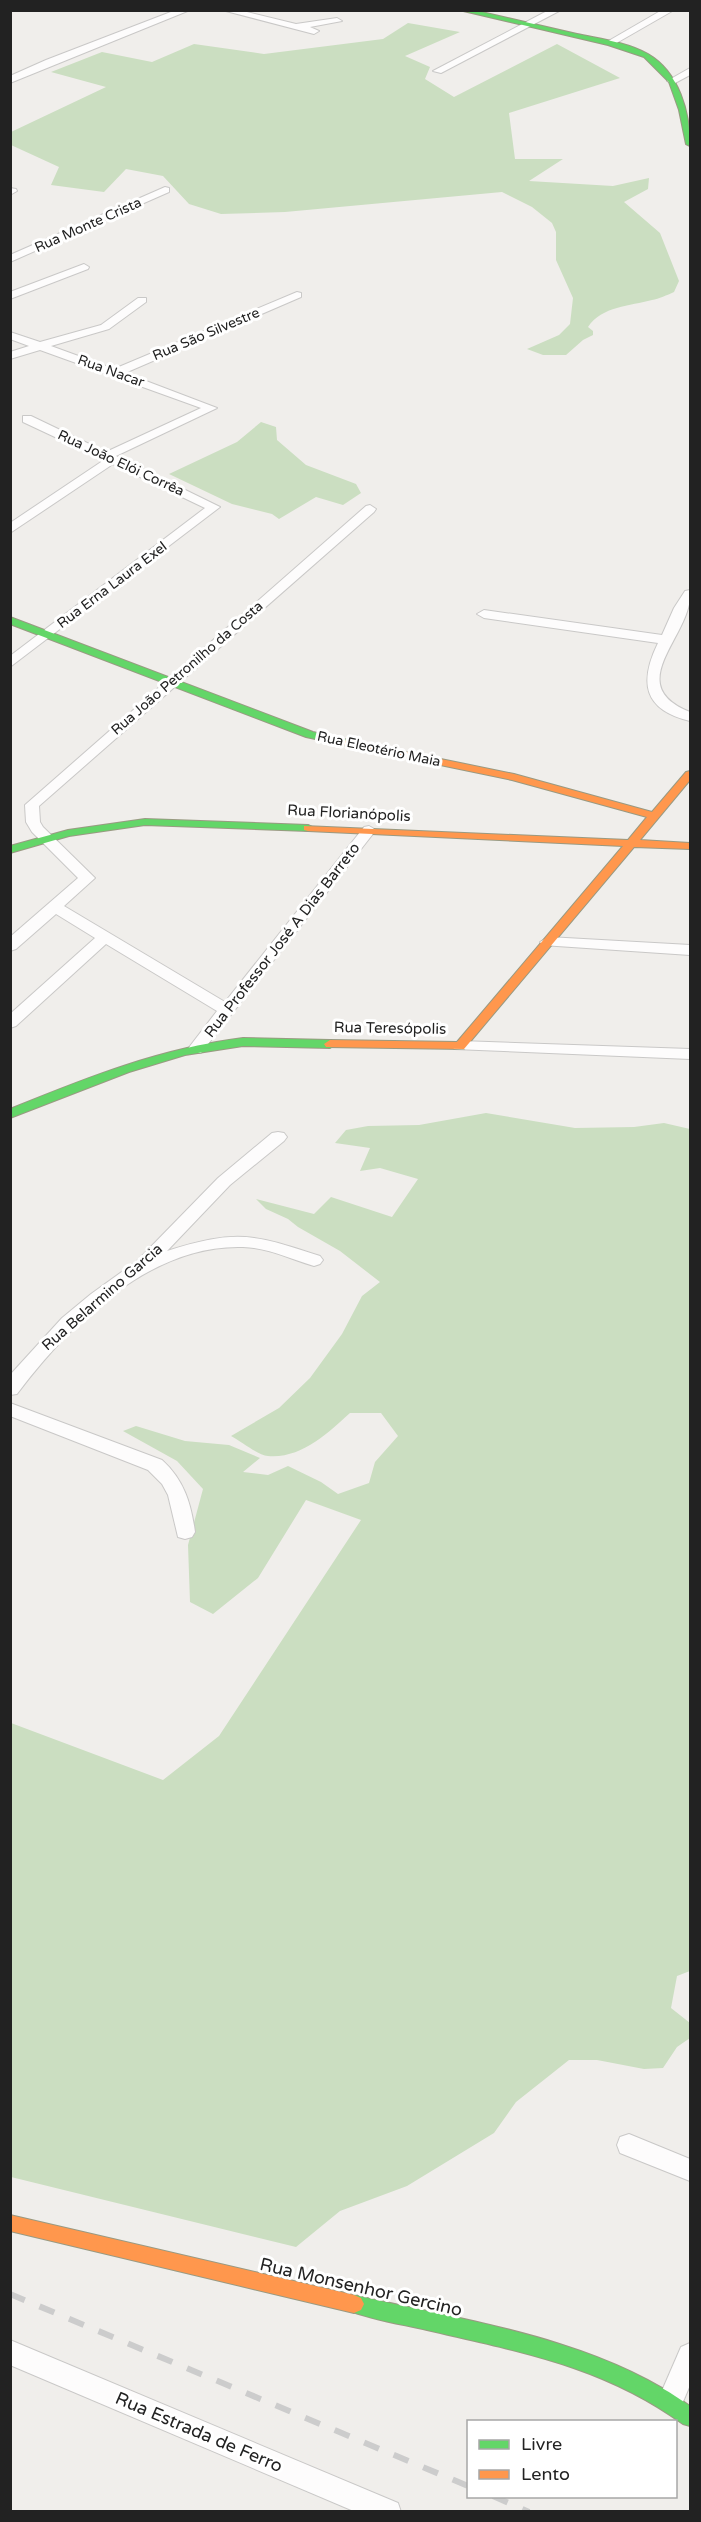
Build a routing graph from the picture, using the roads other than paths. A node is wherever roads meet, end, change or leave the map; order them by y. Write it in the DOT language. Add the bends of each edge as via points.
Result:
graph roads {
  1 [pos="186,10"];
  2 [pos="226,10"];
  3 [pos="462,10"];
  4 [pos="557,10"];
  5 [pos="670,10"];
  6 [pos="337,21"];
  7 [pos="529,25"];
  8 [pos="294,26"];
  9 [pos="314,31"];
  10 [pos="610,43"];
  11 [pos="438,71"];
  12 [pos="690,71"];
  13 [pos="10,80"];
  14 [pos="672,81"];
  15 [pos="690,144"];
  16 [pos="165,190"];
  17 [pos="10,259"];
  18 [pos="84,267"];
  19 [pos="297,295"];
  20 [pos="10,296"];
  21 [pos="142,300"];
  22 [pos="10,335"];
  23 [pos="41,346"];
  24 [pos="10,356"];
  25 [pos="115,373"];
  26 [pos="27,419"];
  27 [pos="110,457"];
  28 [pos="214,507"];
  29 [pos="370,508"];
  30 [pos="10,510"];
  31 [pos="30,516"];
  32 [pos="10,529"];
  33 [pos="690,594"];
  34 [pos="484,614"];
  35 [pos="10,620"];
  36 [pos="49,634"];
  37 [pos="666,640"];
  38 [pos="10,663"];
  39 [pos="172,681"];
  40 [pos="690,717"];
  41 [pos="690,774"];
  42 [pos="655,816"];
  43 [pos="369,830"];
  44 [pos="44,838"];
  45 [pos="632,843"];
  46 [pos="690,846"];
  47 [pos="10,850"];
  48 [pos="55,907"];
  49 [pos="105,937"];
  50 [pos="548,942"];
  51 [pos="10,946"];
  52 [pos="690,950"];
  53 [pos="226,1010"];
  54 [pos="10,1023"];
  55 [pos="460,1046"];
  56 [pos="195,1050"];
  57 [pos="690,1054"];
  58 [pos="10,1114"];
  59 [pos="278,1137"];
  60 [pos="314,1260"];
  61 [pos="141,1267"];
  62 [pos="10,1389"];
  63 [pos="10,1409"];
  64 [pos="185,1532"];
  65 [pos="630,2145"];
  66 [pos="690,2170"];
  67 [pos="10,2223"];
  68 [pos="10,2352"];
  69 [pos="690,2355"];
  70 [pos="671,2400"];
  71 [pos="690,2417"];
  72 [pos="388,2511"];
  1 -- 13 [label="street"];
  2 -- 8 [label="street"];
  3 -- 7 [label="street"];
  4 -- 7 [label="street"];
  5 -- 10 [label="street"];
  6 -- 8 [label="street"];
  7 -- 10 [label="street"];
  7 -- 11 [label="street"];
  8 -- 9 [label="street"];
  10 -- 14 [label="street" via="646,56"];
  12 -- 14 [label="street"];
  14 -- 15 [label="street"];
  16 -- 17 [label="street, Rua Monte Crista"];
  18 -- 20 [label="street"];
  19 -- 25 [label="street, Rua São Silvestre"];
  21 -- 23 [label="street" via="112,324"];
  22 -- 23 [label="street, Rua Nacar"];
  23 -- 24 [label="street"];
  23 -- 25 [label="street, Rua Nacar"];
  25 -- 27 [label="street, Rua Nacar" via="211,408"];
  26 -- 27 [label="street, Rua João Elói Corrêa"];
  27 -- 28 [label="street, Rua João Elói Corrêa"];
  27 -- 31 [label="street"];
  28 -- 36 [label="street, Rua Erna Laura Exel"];
  29 -- 39 [label="street, Rua João Petronilho da Costa"];
  30 -- 31 [label="street"];
  31 -- 32 [label="street"];
  33 -- 37 [label="street"];
  34 -- 37 [label="street"];
  35 -- 36 [label="street, Rua Eleotério Maia"];
  36 -- 38 [label="street, Rua Erna Laura Exel"];
  36 -- 39 [label="street, Rua Eleotério Maia"];
  37 -- 40 [label="street" via="654,669 653,692 662,704"];
  39 -- 42 [label="street, Rua Eleotério Maia" via="310,735 514,777"];
  39 -- 44 [label="street, Rua João Petronilho da Costa" via="32,805 33,822"];
  41 -- 42 [label="street, Rua Teresópolis"];
  42 -- 45 [label="street, Rua Teresópolis"];
  43 -- 44 [label="street, Rua Florianópolis" via="145,822 87,827"];
  43 -- 45 [label="street, Rua Florianópolis"];
  43 -- 53 [label="street, Rua Professor José A Dias Barreto"];
  44 -- 47 [label="street, Rua Florianópolis"];
  44 -- 48 [label="street" via="87,878"];
  45 -- 46 [label="street, Rua Florianópolis"];
  45 -- 50 [label="street, Rua Teresópolis"];
  48 -- 49 [label="street"];
  48 -- 51 [label="street"];
  49 -- 53 [label="street"];
  49 -- 54 [label="street"];
  50 -- 52 [label="street"];
  50 -- 55 [label="street, Rua Teresópolis"];
  53 -- 56 [label="street, Rua Professor José A Dias Barreto"];
  55 -- 56 [label="street, Rua Teresópolis" via="243,1042"];
  55 -- 57 [label="street"];
  56 -- 58 [label="street, Rua Teresópolis" via="67,1091"];
  59 -- 61 [label="street, Rua Belarmino Garcia" via="231,1173"];
  60 -- 61 [label="street" via="257,1242 238,1241 183,1252"];
  61 -- 62 [label="street, Rua Belarmino Garcia" via="58,1332"];
  63 -- 64 [label="street" via="155,1466 176,1487"];
  65 -- 66 [label="street"];
  67 -- 70 [label="street, Rua Monsenhor Gercino" via="592,2360"];
  68 -- 72 [label="street, Rua Estrada de Ferro"];
  69 -- 70 [label="street"];
  70 -- 71 [label="street, Rua Monsenhor Gercino"];
}
